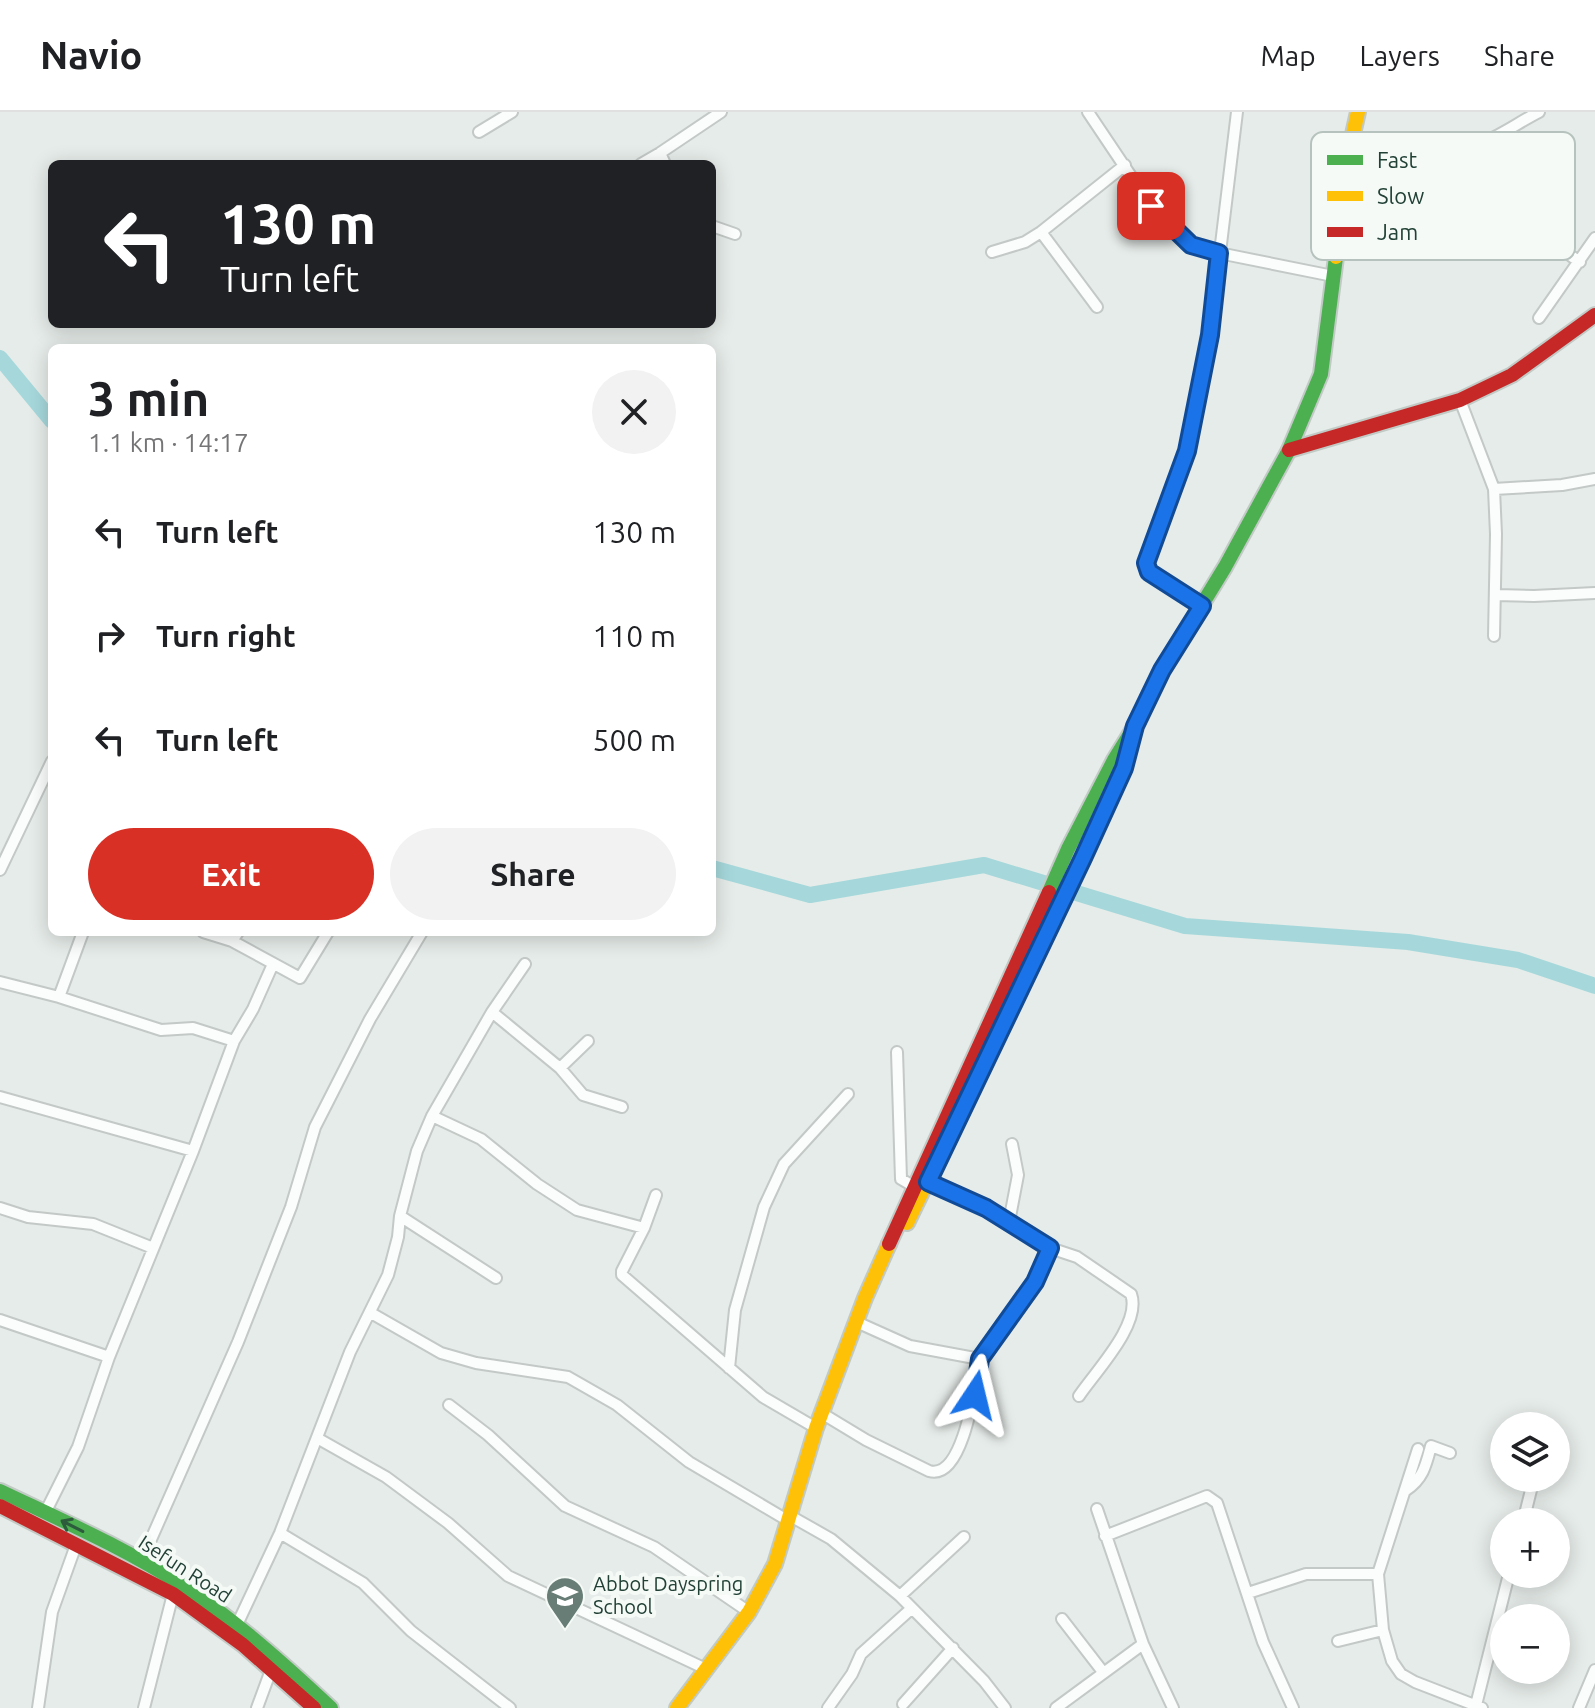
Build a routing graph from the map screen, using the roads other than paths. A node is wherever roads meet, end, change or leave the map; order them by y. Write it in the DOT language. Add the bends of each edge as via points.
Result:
graph roads {
  1 [pos="512,112"];
  2 [pos="721,112"];
  3 [pos="1088,112"];
  4 [pos="1237,112"];
  5 [pos="1358,112"];
  6 [pos="1539,112"];
  7 [pos="479,132"];
  8 [pos="1354,132"];
  9 [pos="1502,132"];
  10 [pos="660,153"];
  11 [pos="648,160"];
  12 [pos="663,160"];
  13 [pos="1125,165"];
  14 [pos="716,227"];
  15 [pos="1041,232"];
  16 [pos="735,234"];
  17 [pos="1595,238"];
  18 [pos="992,252"];
  19 [pos="1219,253"];
  20 [pos="1575,259"];
  21 [pos="1335,260"];
  22 [pos="1580,262"];
  23 [pos="1333,276"];
  24 [pos="1097,307"];
  25 [pos="1595,315"];
  26 [pos="1539,318"];
  27 [pos="1460,400"];
  28 [pos="1289,450"];
  29 [pos="1595,479"];
  30 [pos="1494,489"];
  31 [pos="1595,593"];
  32 [pos="1496,595"];
  33 [pos="1202,606"];
  34 [pos="1494,636"];
  35 [pos="1135,726"];
  36 [pos="48,769"];
  37 [pos="0,870"];
  38 [pos="1056,895"];
  39 [pos="82,936"];
  40 [pos="326,936"];
  41 [pos="420,936"];
  42 [pos="235,937"];
  43 [pos="273,964"];
  44 [pos="525,964"];
  45 [pos="0,982"];
  46 [pos="59,997"];
  47 [pos="492,1012"];
  48 [pos="234,1041"];
  49 [pos="588,1041"];
  50 [pos="897,1052"];
  51 [pos="560,1068"];
  52 [pos="848,1094"];
  53 [pos="0,1097"];
  54 [pos="622,1107"];
  55 [pos="432,1116"];
  56 [pos="1012,1144"];
  57 [pos="193,1151"];
  58 [pos="920,1184"];
  59 [pos="656,1195"];
  60 [pos="0,1208"];
  61 [pos="400,1216"];
  62 [pos="1009,1222"];
  63 [pos="644,1228"];
  64 [pos="153,1248"];
  65 [pos="1050,1248"];
  66 [pos="496,1278"];
  67 [pos="371,1313"];
  68 [pos="0,1320"];
  69 [pos="861,1324"];
  70 [pos="109,1357"];
  71 [pos="980,1359"];
  72 [pos="729,1368"];
  73 [pos="1079,1396"];
  74 [pos="449,1405"];
  75 [pos="828,1417"];
  76 [pos="816,1428"];
  77 [pos="317,1438"];
  78 [pos="1418,1449"];
  79 [pos="1450,1453"];
  80 [pos="1406,1490"];
  81 [pos="0,1491"];
  82 [pos="0,1506"];
  83 [pos="1097,1509"];
  84 [pos="45,1513"];
  85 [pos="790,1519"];
  86 [pos="280,1533"];
  87 [pos="1105,1536"];
  88 [pos="964,1537"];
  89 [pos="76,1545"];
  90 [pos="141,1562"];
  91 [pos="1378,1574"];
  92 [pos="1506,1588"];
  93 [pos="1248,1593"];
  94 [pos="173,1594"];
  95 [pos="900,1596"];
  96 [pos="911,1609"];
  97 [pos="749,1612"];
  98 [pos="1062,1619"];
  99 [pos="1383,1630"];
  100 [pos="233,1631"];
  101 [pos="1338,1641"];
  102 [pos="1143,1644"];
  103 [pos="953,1648"];
  104 [pos="706,1669"];
  105 [pos="271,1670"];
  106 [pos="1595,1670"];
  107 [pos="1103,1672"];
  108 [pos="903,1704"];
  109 [pos="1479,1707"];
  110 [pos="38,1708"];
  111 [pos="144,1708"];
  112 [pos="257,1708"];
  113 [pos="314,1708"];
  114 [pos="331,1708"];
  115 [pos="510,1708"];
  116 [pos="677,1708"];
  117 [pos="685,1708"];
  118 [pos="828,1708"];
  119 [pos="1005,1708"];
  120 [pos="1056,1708"];
  121 [pos="1173,1708"];
  122 [pos="1293,1708"];
  123 [pos="1579,1708"];
  1 -- 7 [label="street"];
  2 -- 10 [label="street"];
  3 -- 13 [label="street"];
  4 -- 19 [label="street"];
  5 -- 8 [label="street"];
  6 -- 9 [label="street"];
  10 -- 11 [label="street"];
  10 -- 12 [label="street"];
  13 -- 15 [label="street"];
  13 -- 19 [label="street" via="1151,206 1178,235"];
  14 -- 16 [label="street"];
  15 -- 18 [label="street"];
  15 -- 24 [label="street"];
  17 -- 22 [label="street"];
  19 -- 23 [label="street"];
  19 -- 33 [label="street" via="1210,335 1187,451 1146,563 1149,572"];
  20 -- 22 [label="street"];
  21 -- 23 [label="street"];
  22 -- 26 [label="street"];
  23 -- 28 [label="street" via="1321,374"];
  25 -- 27 [label="street" via="1512,375"];
  27 -- 28 [label="street"];
  27 -- 30 [label="street"];
  28 -- 33 [label="street"];
  29 -- 30 [label="street"];
  30 -- 32 [label="street"];
  31 -- 32 [label="street"];
  32 -- 34 [label="street"];
  33 -- 35 [label="street"];
  35 -- 38 [label="street" via="1068,849"];
  35 -- 38 [label="street" via="1124,768 1083,858"];
  36 -- 37 [label="street"];
  38 -- 58 [label="street"];
  39 -- 46 [label="street"];
  40 -- 43 [label="street" via="300,978"];
  41 -- 90 [label="street" via="375,1009 315,1127 291,1207 238,1342"];
  42 -- 43 [label="street"];
  43 -- 48 [label="street"];
  44 -- 47 [label="street"];
  45 -- 46 [label="street"];
  46 -- 48 [label="street" via="161,1030 193,1028"];
  47 -- 51 [label="street"];
  47 -- 55 [label="street"];
  48 -- 57 [label="street"];
  49 -- 51 [label="street"];
  50 -- 58 [label="street" via="901,1179"];
  51 -- 54 [label="street" via="583,1095"];
  52 -- 72 [label="street" via="784,1164 764,1207 735,1310"];
  53 -- 57 [label="street"];
  55 -- 61 [label="street"];
  55 -- 63 [label="street" via="481,1139 577,1210"];
  56 -- 62 [label="street" via="1018,1175"];
  57 -- 64 [label="street"];
  58 -- 62 [label="street"];
  58 -- 69 [label="street"];
  58 -- 76 [label="street" via="865,1298"];
  59 -- 63 [label="street"];
  60 -- 64 [label="street" via="28,1217 93,1224"];
  61 -- 66 [label="street"];
  61 -- 67 [label="street" via="388,1275"];
  62 -- 65 [label="street"];
  63 -- 72 [label="street" via="622,1275"];
  64 -- 70 [label="street"];
  65 -- 71 [label="street" via="1035,1282"];
  65 -- 73 [label="street" via="1077,1257 1131,1294 1133,1301 1126,1331"];
  67 -- 77 [label="street"];
  67 -- 85 [label="street" via="441,1353 568,1377 617,1405 689,1462"];
  68 -- 70 [label="street"];
  69 -- 71 [label="street" via="910,1346"];
  69 -- 75 [label="street"];
  70 -- 84 [label="street" via="78,1447"];
  71 -- 75 [label="street" via="964,1433 952,1461 937,1474"];
  72 -- 76 [label="street" via="763,1397"];
  74 -- 97 [label="street" via="565,1506 654,1547"];
  75 -- 85 [label="street"];
  76 -- 85 [label="street"];
  77 -- 86 [label="street"];
  77 -- 104 [label="street" via="386,1477 508,1576"];
  78 -- 80 [label="street"];
  79 -- 80 [label="street" via="1431,1446 1417,1483"];
  80 -- 91 [label="street"];
  81 -- 84 [label="street, Isefun Road"];
  82 -- 89 [label="street, Isefun Road"];
  83 -- 87 [label="street"];
  90 -- 84 [label="street, Isefun Road, one-way"];
  85 -- 95 [label="street" via="831,1539"];
  85 -- 97 [label="street" via="775,1564"];
  85 -- 117 [label="street" via="780,1571 751,1620"];
  86 -- 100 [label="street"];
  86 -- 115 [label="street" via="363,1583 411,1631"];
  87 -- 93 [label="street" via="1207,1496 1217,1503"];
  87 -- 102 [label="street"];
  88 -- 95 [label="street"];
  89 -- 94 [label="street, Isefun Road"];
  89 -- 110 [label="street" via="52,1612"];
  90 -- 100 [label="street, Isefun Road" via="184,1587"];
  91 -- 93 [label="street" via="1306,1574"];
  91 -- 99 [label="street"];
  92 -- 109 [label="street"];
  93 -- 122 [label="street"];
  94 -- 100 [label="street, Isefun Road"];
  94 -- 111 [label="street"];
  95 -- 96 [label="street"];
  96 -- 103 [label="street"];
  96 -- 118 [label="street" via="861,1654"];
  97 -- 104 [label="street"];
  98 -- 107 [label="street"];
  99 -- 101 [label="street"];
  99 -- 109 [label="street" via="1401,1674"];
  100 -- 105 [label="street, Isefun Road"];
  100 -- 114 [label="street, Isefun Road"];
  102 -- 107 [label="street"];
  102 -- 121 [label="street"];
  103 -- 108 [label="street"];
  103 -- 119 [label="street"];
  104 -- 116 [label="street"];
  105 -- 112 [label="street"];
  105 -- 113 [label="street, Isefun Road"];
  106 -- 123 [label="street"];
  107 -- 120 [label="street"];
}
